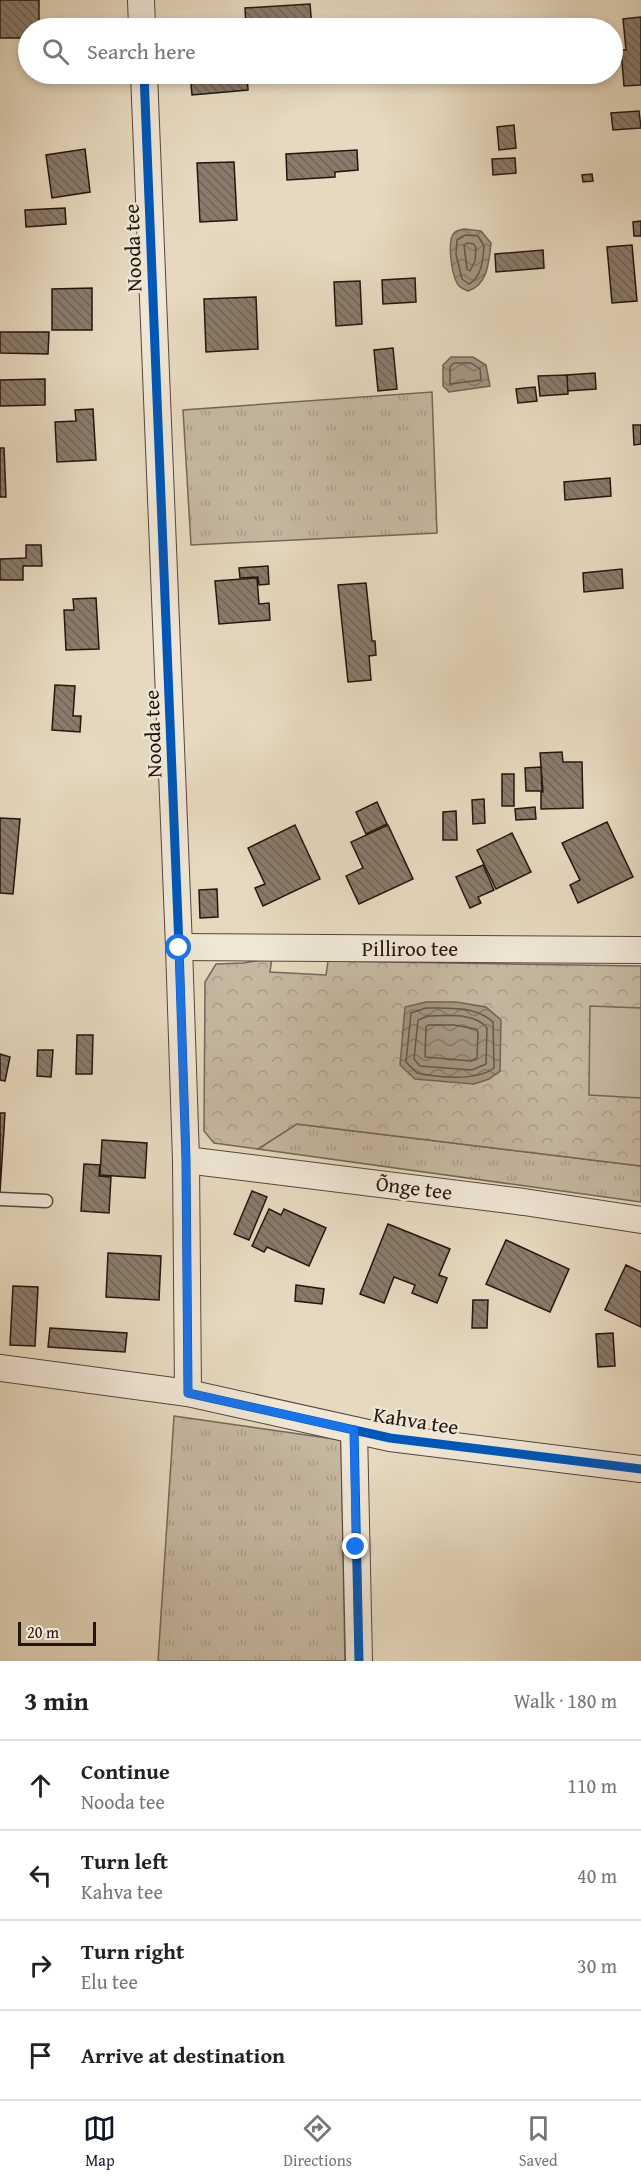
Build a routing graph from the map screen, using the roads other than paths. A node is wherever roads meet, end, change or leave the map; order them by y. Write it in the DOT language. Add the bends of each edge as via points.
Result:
graph roads {
  1 [pos="141,0"];
  2 [pos="142,18"];
  3 [pos="144,84"];
  4 [pos="179,948"];
  5 [pos="641,950"];
  6 [pos="186,1160"];
  7 [pos="0,1199"];
  8 [pos="46,1201"];
  9 [pos="641,1220"];
  10 [pos="0,1368"];
  11 [pos="188,1393"];
  12 [pos="354,1430"];
  13 [pos="641,1469"];
  14 [pos="359,1661"];
  1 -- 2 [label="street"];
  3 -- 4 [label="street, Nooda tee"];
  4 -- 5 [label="street, Pilliroo tee"];
  4 -- 6 [label="street, Nooda tee"];
  6 -- 9 [label="street, Õnge tee"];
  6 -- 11 [label="street, Nooda tee"];
  7 -- 8 [label="lane"];
  10 -- 11 [label="street, Kahva tee"];
  11 -- 12 [label="street, Kahva tee"];
  12 -- 13 [label="street, Kahva tee" via="390,1438"];
  12 -- 14 [label="street"];
}
